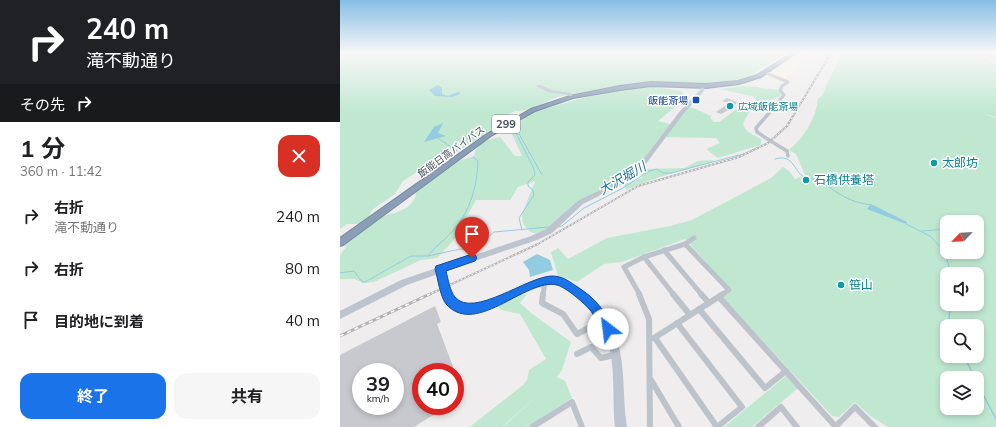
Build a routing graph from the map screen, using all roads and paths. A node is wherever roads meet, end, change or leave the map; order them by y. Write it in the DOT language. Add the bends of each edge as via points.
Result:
graph roads {
  1 [pos="762,73"];
  2 [pos="766,73"];
  3 [pos="539,86"];
  4 [pos="703,86"];
  5 [pos="572,97"];
  6 [pos="788,156"];
  7 [pos="694,238"];
  8 [pos="340,243"];
  9 [pos="686,244"];
  10 [pos="664,250"];
  11 [pos="644,257"];
  12 [pos="440,269"];
  13 [pos="546,281"];
  14 [pos="718,297"];
  15 [pos="710,302"];
  16 [pos="699,309"];
  17 [pos="340,315"];
  18 [pos="690,315"];
  19 [pos="604,320"];
  20 [pos="677,323"];
  21 [pos="653,339"];
  22 [pos="577,354"];
  23 [pos="615,355"];
  24 [pos="786,371"];
  25 [pos="651,380"];
  26 [pos="532,427"];
  27 [pos="582,427"];
  28 [pos="621,427"];
  29 [pos="650,427"];
  30 [pos="679,427"];
  31 [pos="758,427"];
  32 [pos="797,427"];
  33 [pos="836,427"];
  34 [pos="875,427"];
  1 -- 4 [label="highway, 299" via="738,82"];
  2 -- 6 [label="street, bridge" via="788,82 780,90 784,95 756,128 757,132 787,151"];
  3 -- 5 [label="street" via="550,92"];
  4 -- 5 [label="highway, 飯能日高バイパス / 299" via="651,84"];
  4 -- 12 [label="street" via="630,178 581,202 549,231 530,240"];
  5 -- 8 [label="highway, 飯能日高バイパス / 299" via="533,110 500,128"];
  7 -- 9 [label="street"];
  9 -- 10 [label="street"];
  9 -- 14 [label="street" via="729,290"];
  10 -- 11 [label="street"];
  10 -- 15 [label="street"];
  11 -- 18 [label="street"];
  11 -- 21 [label="street" via="624,267 647,310"];
  12 -- 13 [label="street" via="450,300 463,308 487,306 529,286"];
  12 -- 17 [label="street" via="393,287"];
  13 -- 19 [label="street" via="562,282 574,288"];
  13 -- 19 [label="street" via="542,303 563,314 577,334"];
  14 -- 15 [label="street"];
  14 -- 24 [label="street"];
  15 -- 16 [label="street"];
  16 -- 18 [label="street"];
  16 -- 24 [label="street" via="765,388"];
  18 -- 20 [label="street"];
  19 -- 23 [label="street"];
  20 -- 21 [label="street"];
  20 -- 21 [label="street" via="742,407 717,427"];
  21 -- 25 [label="street"];
  22 -- 23 [label="street" via="591,347 601,358"];
  23 -- 28 [label="street"];
  24 -- 33 [label="street"];
  25 -- 29 [label="street"];
  25 -- 30 [label="street"];
  26 -- 27 [label="street" via="572,402"];
  31 -- 32 [label="street" via="781,407"];
  33 -- 34 [label="street" via="856,407"];
}
